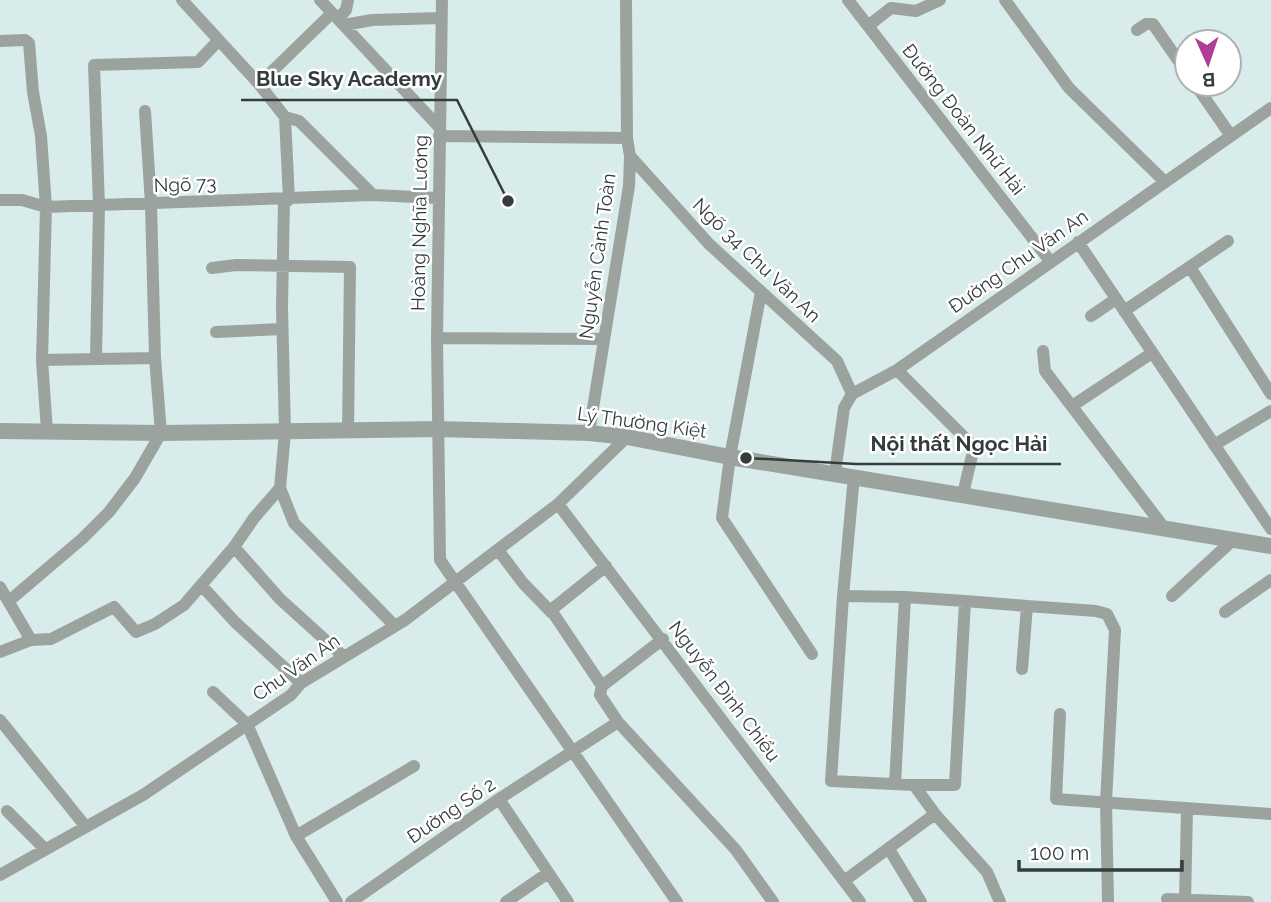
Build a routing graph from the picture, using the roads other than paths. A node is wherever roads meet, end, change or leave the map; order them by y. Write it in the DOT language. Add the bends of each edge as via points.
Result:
graph roads {
  1 [pos="183,0"];
  2 [pos="320,0"];
  3 [pos="348,0"];
  4 [pos="442,0"];
  5 [pos="626,0"];
  6 [pos="848,0"];
  7 [pos="940,0"];
  8 [pos="1004,0"];
  9 [pos="441,18"];
  10 [pos="338,19"];
  11 [pos="868,26"];
  12 [pos="1137,30"];
  13 [pos="0,41"];
  14 [pos="218,41"];
  15 [pos="1173,53"];
  16 [pos="260,84"];
  17 [pos="1205,98"];
  18 [pos="1271,108"];
  19 [pos="145,111"];
  20 [pos="285,117"];
  21 [pos="439,132"];
  22 [pos="1231,136"];
  23 [pos="627,138"];
  24 [pos="630,156"];
  25 [pos="1165,182"];
  26 [pos="373,195"];
  27 [pos="438,198"];
  28 [pos="0,200"];
  29 [pos="286,200"];
  30 [pos="151,204"];
  31 [pos="99,206"];
  32 [pos="46,207"];
  33 [pos="1078,242"];
  34 [pos="1228,242"];
  35 [pos="1050,261"];
  36 [pos="284,266"];
  37 [pos="1190,267"];
  38 [pos="212,268"];
  39 [pos="761,292"];
  40 [pos="1116,299"];
  41 [pos="1124,311"];
  42 [pos="1091,316"];
  43 [pos="282,329"];
  44 [pos="216,332"];
  45 [pos="437,338"];
  46 [pos="604,339"];
  47 [pos="1043,351"];
  48 [pos="1152,353"];
  49 [pos="155,358"];
  50 [pos="96,359"];
  51 [pos="42,360"];
  52 [pos="897,370"];
  53 [pos="852,394"];
  54 [pos="1271,394"];
  55 [pos="1072,406"];
  56 [pos="1271,411"];
  57 [pos="438,429"];
  58 [pos="0,431"];
  59 [pos="47,431"];
  60 [pos="285,432"];
  61 [pos="348,432"];
  62 [pos="161,433"];
  63 [pos="589,433"];
  64 [pos="627,437"];
  65 [pos="1214,445"];
  66 [pos="730,457"];
  67 [pos="835,473"];
  68 [pos="854,476"];
  69 [pos="280,488"];
  70 [pos="963,494"];
  71 [pos="558,504"];
  72 [pos="1165,529"];
  73 [pos="1271,529"];
  74 [pos="1233,540"];
  75 [pos="1271,546"];
  76 [pos="234,547"];
  77 [pos="498,550"];
  78 [pos="606,566"];
  79 [pos="1271,580"];
  80 [pos="454,583"];
  81 [pos="201,585"];
  82 [pos="0,587"];
  83 [pos="843,596"];
  84 [pos="1172,596"];
  85 [pos="905,597"];
  86 [pos="9,601"];
  87 [pos="965,601"];
  88 [pos="1027,606"];
  89 [pos="1225,612"];
  90 [pos="552,613"];
  91 [pos="395,626"];
  92 [pos="663,639"];
  93 [pos="31,640"];
  94 [pos="0,652"];
  95 [pos="812,654"];
  96 [pos="344,657"];
  97 [pos="1022,669"];
  98 [pos="301,683"];
  99 [pos="602,687"];
  100 [pos="213,692"];
  101 [pos="1060,714"];
  102 [pos="0,720"];
  103 [pos="618,722"];
  104 [pos="247,724"];
  105 [pos="573,751"];
  106 [pos="414,766"];
  107 [pos="895,784"];
  108 [pos="914,785"];
  109 [pos="499,799"];
  110 [pos="1106,802"];
  111 [pos="1187,808"];
  112 [pos="7,811"];
  113 [pos="935,814"];
  114 [pos="1271,814"];
  115 [pos="86,827"];
  116 [pos="296,836"];
  117 [pos="45,849"];
  118 [pos="889,849"];
  119 [pos="548,873"];
  120 [pos="0,874"];
  121 [pos="844,881"];
  122 [pos="1167,899"];
  123 [pos="1185,901"];
  124 [pos="337,902"];
  125 [pos="351,902"];
  126 [pos="506,902"];
  127 [pos="568,902"];
  128 [pos="677,902"];
  129 [pos="773,902"];
  130 [pos="860,902"];
  131 [pos="921,902"];
  132 [pos="999,902"];
  133 [pos="1108,902"];
  134 [pos="1248,902"];
  1 -- 14 [label="street"];
  2 -- 10 [label="street"];
  3 -- 10 [label="street"];
  4 -- 9 [label="street, Hoàng Nghĩa Lương"];
  5 -- 23 [label="street, Nguyễn Cảnh Toàn"];
  6 -- 11 [label="street, Đường Đoàn Nhữ Hài"];
  7 -- 11 [label="street" via="916,11 891,8"];
  8 -- 25 [label="street" via="1069,88"];
  9 -- 10 [label="street"];
  9 -- 21 [label="street, Hoàng Nghĩa Lương"];
  10 -- 16 [label="street"];
  10 -- 21 [label="street"];
  11 -- 35 [label="street, Đường Đoàn Nhữ Hài"];
  12 -- 15 [label="street" via="1153,24"];
  13 -- 32 [label="street" via="25,40 29,45"];
  14 -- 16 [label="street"];
  14 -- 31 [label="street" via="198,62 94,65"];
  16 -- 20 [label="street"];
  17 -- 22 [label="street"];
  18 -- 22 [label="street, Đường Chu Văn An"];
  19 -- 30 [label="street"];
  20 -- 26 [label="street" via="299,121"];
  20 -- 29 [label="street"];
  21 -- 23 [label="street"];
  21 -- 27 [label="street, Hoàng Nghĩa Lương"];
  22 -- 25 [label="street, Đường Chu Văn An"];
  23 -- 24 [label="street, Nguyễn Cảnh Toàn"];
  24 -- 39 [label="street, Ngõ 34 Chu Văn An" via="709,244"];
  24 -- 46 [label="street, Nguyễn Cảnh Toàn"];
  25 -- 33 [label="street, Đường Chu Văn An"];
  26 -- 27 [label="street, Ngõ 73"];
  26 -- 29 [label="street, Ngõ 73"];
  27 -- 45 [label="street, Hoàng Nghĩa Lương"];
  28 -- 32 [label="street, Ngõ 73"];
  29 -- 30 [label="street, Ngõ 73"];
  29 -- 36 [label="street"];
  30 -- 31 [label="street, Ngõ 73"];
  30 -- 49 [label="street"];
  31 -- 32 [label="street, Ngõ 73"];
  31 -- 50 [label="street"];
  32 -- 51 [label="street"];
  33 -- 35 [label="street, Đường Chu Văn An"];
  33 -- 40 [label="street"];
  34 -- 37 [label="street"];
  35 -- 52 [label="street, Đường Chu Văn An"];
  36 -- 38 [label="street"];
  36 -- 43 [label="street"];
  36 -- 61 [label="street" via="350,267"];
  37 -- 41 [label="street"];
  37 -- 54 [label="street"];
  39 -- 53 [label="street, Ngõ 34 Chu Văn An" via="837,361"];
  39 -- 66 [label="street"];
  40 -- 41 [label="street"];
  40 -- 42 [label="street"];
  41 -- 48 [label="street"];
  43 -- 44 [label="street"];
  43 -- 60 [label="street"];
  45 -- 46 [label="street"];
  45 -- 57 [label="street, Hoàng Nghĩa Lương"];
  46 -- 63 [label="street, Nguyễn Cảnh Toàn"];
  47 -- 55 [label="street" via="1045,371"];
  48 -- 55 [label="street"];
  48 -- 65 [label="street"];
  49 -- 50 [label="street"];
  49 -- 62 [label="street"];
  50 -- 51 [label="street"];
  51 -- 59 [label="street"];
  52 -- 53 [label="street, Đường Chu Văn An"];
  52 -- 70 [label="street" via="974,447"];
  53 -- 67 [label="street" via="844,408"];
  55 -- 72 [label="street"];
  56 -- 65 [label="street"];
  57 -- 61 [label="street, Lý Thường Kiệt"];
  57 -- 63 [label="street, Lý Thường Kiệt"];
  57 -- 80 [label="street, Hoàng Nghĩa Lương" via="439,553"];
  58 -- 59 [label="street, Lý Thường Kiệt"];
  59 -- 62 [label="street, Lý Thường Kiệt"];
  60 -- 61 [label="street, Lý Thường Kiệt"];
  60 -- 62 [label="street, Lý Thường Kiệt"];
  60 -- 69 [label="street"];
  62 -- 86 [label="street" via="109,512"];
  63 -- 64 [label="street, Lý Thường Kiệt"];
  64 -- 66 [label="street, Lý Thường Kiệt"];
  64 -- 71 [label="street, Chu Văn An"];
  65 -- 73 [label="street"];
  66 -- 67 [label="street, Lý Thường Kiệt"];
  66 -- 95 [label="street" via="722,513 725,524"];
  67 -- 68 [label="street, Lý Thường Kiệt"];
  68 -- 70 [label="street, Lý Thường Kiệt"];
  68 -- 83 [label="street"];
  69 -- 76 [label="street"];
  69 -- 91 [label="street" via="295,523"];
  70 -- 72 [label="street, Lý Thường Kiệt"];
  71 -- 77 [label="street, Chu Văn An"];
  71 -- 78 [label="street, Nguyễn Đình Chiểu"];
  72 -- 74 [label="street, Lý Thường Kiệt"];
  74 -- 75 [label="street, Lý Thường Kiệt"];
  74 -- 84 [label="street"];
  76 -- 81 [label="street"];
  76 -- 96 [label="street" via="280,599"];
  77 -- 80 [label="street, Chu Văn An"];
  77 -- 90 [label="street"];
  78 -- 90 [label="street" via="552,607"];
  78 -- 92 [label="street, Nguyễn Đình Chiểu"];
  79 -- 89 [label="street"];
  80 -- 91 [label="street, Chu Văn An"];
  80 -- 105 [label="street, Hoàng Nghĩa Lương"];
  81 -- 93 [label="street" via="184,605 136,632 114,607 51,639"];
  81 -- 98 [label="street"];
  82 -- 86 [label="street"];
  83 -- 85 [label="street"];
  83 -- 107 [label="street" via="831,781"];
  85 -- 87 [label="street"];
  85 -- 107 [label="street"];
  86 -- 93 [label="street"];
  87 -- 88 [label="street"];
  87 -- 108 [label="street" via="955,785"];
  88 -- 97 [label="street"];
  88 -- 110 [label="street" via="1096,611 1111,620 1115,630"];
  90 -- 99 [label="street"];
  91 -- 96 [label="street, Chu Văn An"];
  92 -- 99 [label="street"];
  92 -- 121 [label="street, Nguyễn Đình Chiểu"];
  93 -- 94 [label="street"];
  96 -- 98 [label="street, Chu Văn An"];
  98 -- 104 [label="street, Chu Văn An" via="291,695"];
  99 -- 103 [label="street" via="600,695"];
  100 -- 104 [label="street"];
  101 -- 110 [label="street" via="1056,799"];
  102 -- 115 [label="street"];
  103 -- 105 [label="street, Đường Số 2"];
  103 -- 129 [label="street" via="727,839"];
  104 -- 115 [label="street, Chu Văn An" via="143,796"];
  104 -- 116 [label="street"];
  105 -- 109 [label="street, Đường Số 2"];
  105 -- 128 [label="street, Hoàng Nghĩa Lương"];
  106 -- 116 [label="street"];
  107 -- 108 [label="street"];
  108 -- 113 [label="street"];
  109 -- 119 [label="street"];
  109 -- 125 [label="street, Đường Số 2"];
  110 -- 111 [label="street"];
  110 -- 133 [label="street"];
  111 -- 114 [label="street"];
  111 -- 123 [label="street"];
  112 -- 117 [label="street"];
  113 -- 118 [label="street"];
  113 -- 132 [label="street" via="987,872"];
  115 -- 117 [label="street, Chu Văn An"];
  116 -- 124 [label="street"];
  117 -- 120 [label="street, Chu Văn An"];
  118 -- 121 [label="street"];
  118 -- 131 [label="street"];
  119 -- 126 [label="street"];
  119 -- 127 [label="street"];
  121 -- 130 [label="street, Nguyễn Đình Chiểu"];
  122 -- 123 [label="street"];
  123 -- 134 [label="street"];
}
